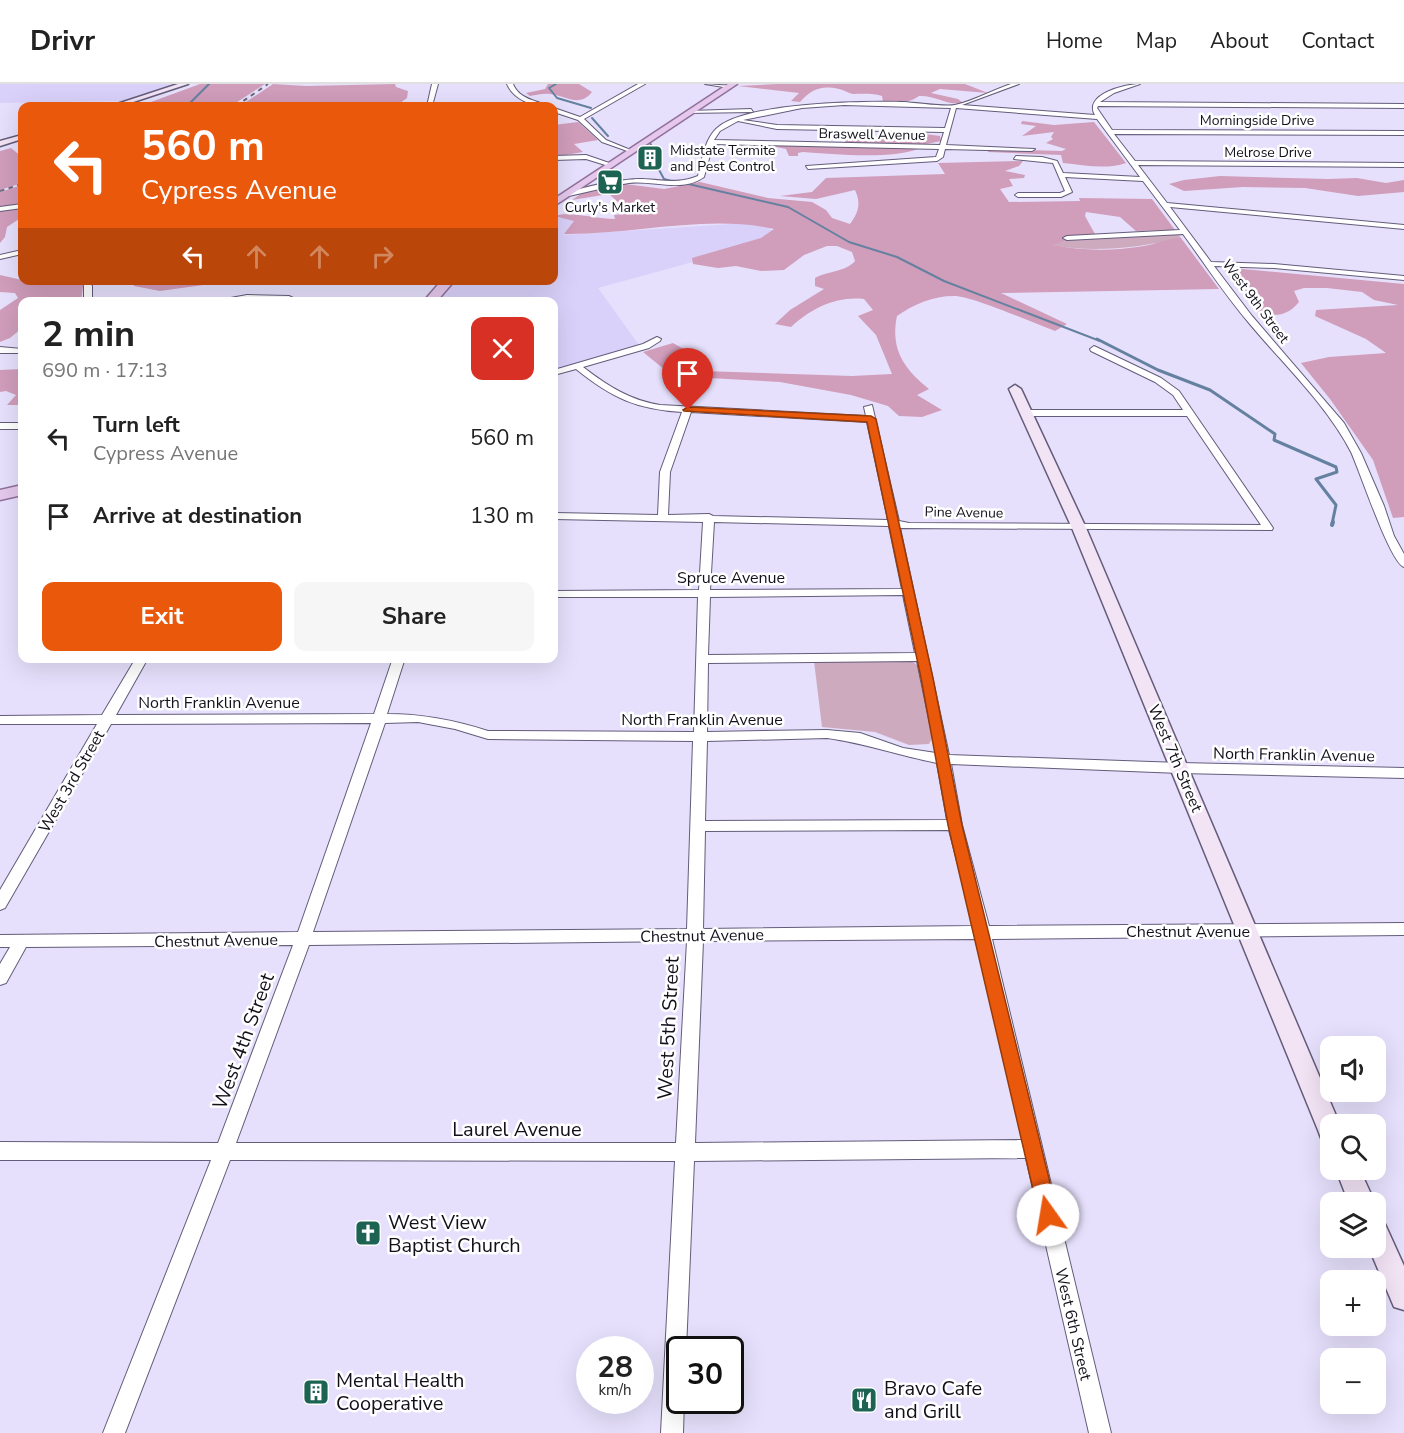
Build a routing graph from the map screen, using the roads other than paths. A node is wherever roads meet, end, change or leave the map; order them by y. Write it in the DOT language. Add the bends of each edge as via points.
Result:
graph roads {
  1 [pos="185,84"];
  2 [pos="435,84"];
  3 [pos="510,84"];
  4 [pos="642,84"];
  5 [pos="708,84"];
  6 [pos="1016,84"];
  7 [pos="1137,84"];
  8 [pos="732,85"];
  9 [pos="128,102"];
  10 [pos="430,102"];
  11 [pos="535,102"];
  12 [pos="1095,104"];
  13 [pos="1404,106"];
  14 [pos="954,107"];
  15 [pos="778,110"];
  16 [pos="558,112"];
  17 [pos="690,113"];
  18 [pos="1097,117"];
  19 [pos="580,120"];
  20 [pos="735,121"];
  21 [pos="948,130"];
  22 [pos="1109,132"];
  23 [pos="1404,133"];
  24 [pos="18,138"];
  25 [pos="712,142"];
  26 [pos="0,144"];
  27 [pos="942,148"];
  28 [pos="1032,150"];
  29 [pos="631,152"];
  30 [pos="558,158"];
  31 [pos="1008,158"];
  32 [pos="1133,163"];
  33 [pos="612,165"];
  34 [pos="1404,165"];
  35 [pos="808,167"];
  36 [pos="1062,175"];
  37 [pos="1145,179"];
  38 [pos="568,194"];
  39 [pos="1018,195"];
  40 [pos="558,200"];
  41 [pos="1165,205"];
  42 [pos="18,208"];
  43 [pos="0,210"];
  44 [pos="1404,227"];
  45 [pos="1186,232"];
  46 [pos="1067,238"];
  47 [pos="18,253"];
  48 [pos="0,257"];
  49 [pos="1210,264"];
  50 [pos="1404,278"];
  51 [pos="444,285"];
  52 [pos="434,297"];
  53 [pos="657,339"];
  54 [pos="1094,349"];
  55 [pos="0,350"];
  56 [pos="18,351"];
  57 [pos="578,367"];
  58 [pos="558,372"];
  59 [pos="1015,389"];
  60 [pos="688,410"];
  61 [pos="1026,413"];
  62 [pos="1190,413"];
  63 [pos="0,426"];
  64 [pos="18,426"];
  65 [pos="18,491"];
  66 [pos="0,495"];
  67 [pos="558,516"];
  68 [pos="663,517"];
  69 [pos="709,518"];
  70 [pos="894,524"];
  71 [pos="1078,528"];
  72 [pos="1404,564"];
  73 [pos="908,592"];
  74 [pos="704,593"];
  75 [pos="558,594"];
  76 [pos="923,657"];
  77 [pos="702,659"];
  78 [pos="139,663"];
  79 [pos="397,663"];
  80 [pos="380,718"];
  81 [pos="106,719"];
  82 [pos="0,720"];
  83 [pos="700,737"];
  84 [pos="944,759"];
  85 [pos="1180,768"];
  86 [pos="1404,773"];
  87 [pos="955,825"];
  88 [pos="698,826"];
  89 [pos="0,904"];
  90 [pos="1404,929"];
  91 [pos="1248,931"];
  92 [pos="983,932"];
  93 [pos="695,934"];
  94 [pos="302,939"];
  95 [pos="0,941"];
  96 [pos="21,942"];
  97 [pos="0,978"];
  98 [pos="1323,1114"];
  99 [pos="1033,1149"];
  100 [pos="225,1150"];
  101 [pos="0,1151"];
  102 [pos="684,1152"];
  103 [pos="1386,1256"];
  104 [pos="1404,1298"];
  105 [pos="114,1433"];
  106 [pos="672,1433"];
  107 [pos="1100,1433"];
  1 -- 9 [label="street"];
  2 -- 10 [label="street"];
  3 -- 11 [label="street" via="512,91"];
  4 -- 19 [label="street"];
  5 -- 8 [label="street"];
  6 -- 14 [label="street"];
  7 -- 12 [label="street" via="1108,93"];
  8 -- 17 [label="main road"];
  12 -- 13 [label="street"];
  12 -- 18 [label="street, West 9th Street"];
  14 -- 15 [label="street" via="850,103"];
  14 -- 18 [label="street"];
  14 -- 21 [label="street"];
  15 -- 17 [label="street"];
  15 -- 20 [label="street"];
  16 -- 19 [label="street"];
  17 -- 29 [label="main road"];
  18 -- 22 [label="street, West 9th Street"];
  19 -- 29 [label="street" via="604,141"];
  20 -- 21 [label="street" via="777,127"];
  20 -- 25 [label="street" via="718,130"];
  21 -- 27 [label="street"];
  22 -- 23 [label="street, Morningside Drive"];
  22 -- 32 [label="street, West 9th Street"];
  24 -- 26 [label="street"];
  25 -- 27 [label="street, Braswell Avenue"];
  25 -- 38 [label="street" via="701,177 692,182 632,182"];
  27 -- 28 [label="street, Braswell Avenue"];
  27 -- 35 [label="street" via="940,157 928,161"];
  29 -- 33 [label="main road"];
  30 -- 33 [label="street" via="586,157"];
  31 -- 36 [label="street" via="1055,162"];
  32 -- 34 [label="street, Melrose Drive"];
  32 -- 37 [label="street, West 9th Street"];
  33 -- 38 [label="main road"];
  36 -- 37 [label="street"];
  36 -- 39 [label="street" via="1070,192"];
  37 -- 41 [label="street, West 9th Street"];
  38 -- 40 [label="main road"];
  41 -- 44 [label="street"];
  41 -- 45 [label="street, West 9th Street"];
  42 -- 43 [label="street"];
  45 -- 46 [label="street"];
  45 -- 49 [label="street, West 9th Street"];
  47 -- 48 [label="street"];
  49 -- 50 [label="street"];
  49 -- 72 [label="street, West 9th Street" via="1249,318 1339,423"];
  51 -- 52 [label="main road"];
  53 -- 57 [label="street"];
  54 -- 62 [label="street" via="1158,380 1176,393"];
  55 -- 56 [label="street"];
  57 -- 58 [label="street"];
  57 -- 60 [label="street" via="608,391 634,404"];
  59 -- 61 [label="street, West 7th Street"];
  60 -- 68 [label="street" via="665,472"];
  60 -- 70 [label="street, West 6th Street" via="870,413"];
  61 -- 62 [label="street"];
  61 -- 71 [label="street, West 7th Street"];
  62 -- 71 [label="street, Pine Avenue" via="1268,528"];
  63 -- 64 [label="street"];
  65 -- 66 [label="main road"];
  67 -- 68 [label="street, Pine Avenue"];
  68 -- 69 [label="street, Pine Avenue"];
  69 -- 70 [label="street, Pine Avenue"];
  69 -- 74 [label="street, West 5th Street"];
  70 -- 71 [label="street, Pine Avenue"];
  70 -- 73 [label="street, West 6th Street"];
  71 -- 85 [label="street, West 7th Street"];
  73 -- 74 [label="street, Spruce Avenue"];
  73 -- 76 [label="street, West 6th Street"];
  74 -- 75 [label="street, Spruce Avenue"];
  74 -- 77 [label="street, West 5th Street"];
  76 -- 77 [label="street"];
  76 -- 84 [label="street, West 6th Street"];
  77 -- 83 [label="street, West 5th Street"];
  78 -- 81 [label="street, West 3rd Street"];
  79 -- 80 [label="street, West 4th Street"];
  80 -- 81 [label="street, North Franklin Avenue"];
  80 -- 83 [label="street, North Franklin Avenue" via="434,720 488,735"];
  80 -- 94 [label="street, West 4th Street"];
  81 -- 82 [label="street, North Franklin Avenue"];
  81 -- 89 [label="street, West 3rd Street"];
  83 -- 84 [label="street, North Franklin Avenue" via="827,734"];
  83 -- 88 [label="street, West 5th Street"];
  84 -- 85 [label="street, North Franklin Avenue"];
  84 -- 87 [label="street, West 6th Street"];
  85 -- 86 [label="street, North Franklin Avenue"];
  85 -- 91 [label="street, West 7th Street"];
  87 -- 88 [label="street"];
  87 -- 92 [label="street, West 6th Street"];
  88 -- 93 [label="street, West 5th Street"];
  90 -- 91 [label="street, Chestnut Avenue"];
  91 -- 92 [label="street, Chestnut Avenue"];
  91 -- 98 [label="street, West 7th Street"];
  92 -- 93 [label="street, Chestnut Avenue"];
  92 -- 99 [label="street, West 6th Street"];
  93 -- 94 [label="street, Chestnut Avenue"];
  93 -- 102 [label="street, West 5th Street"];
  94 -- 96 [label="street, Chestnut Avenue"];
  94 -- 100 [label="street, West 4th Street"];
  95 -- 96 [label="street, Chestnut Avenue"];
  96 -- 97 [label="street"];
  99 -- 102 [label="street, Laurel Avenue"];
  99 -- 107 [label="street, West 6th Street"];
  100 -- 101 [label="street, Laurel Avenue"];
  100 -- 102 [label="street, Laurel Avenue"];
  100 -- 105 [label="street, West 4th Street"];
  102 -- 106 [label="street, West 5th Street"];
  103 -- 104 [label="street"];
}
